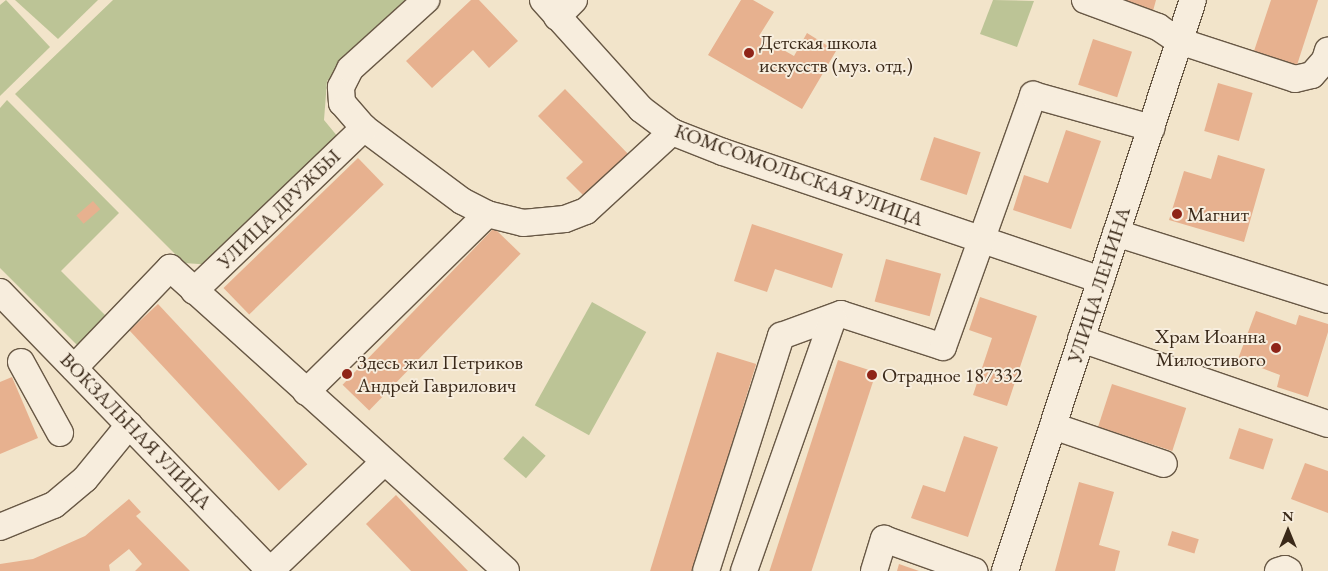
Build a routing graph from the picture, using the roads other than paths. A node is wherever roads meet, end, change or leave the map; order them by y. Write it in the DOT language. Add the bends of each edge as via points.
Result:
graph roads {
  1 [pos="426,0"];
  2 [pos="1085,0"];
  3 [pos="1192,0"];
  4 [pos="558,6"];
  5 [pos="1179,41"];
  6 [pos="1328,50"];
  7 [pos="364,128"];
  8 [pos="1151,128"];
  9 [pos="672,132"];
  10 [pos="487,214"];
  11 [pos="1116,233"];
  12 [pos="980,239"];
  13 [pos="1101,280"];
  14 [pos="194,291"];
  15 [pos="0,292"];
  16 [pos="1328,300"];
  17 [pos="833,318"];
  18 [pos="1081,339"];
  19 [pos="55,348"];
  20 [pos="10,366"];
  21 [pos="74,368"];
  22 [pos="306,392"];
  23 [pos="129,424"];
  24 [pos="1328,424"];
  25 [pos="1053,426"];
  26 [pos="60,433"];
  27 [pos="384,462"];
  28 [pos="1164,464"];
  29 [pos="0,527"];
  30 [pos="270,571"];
  31 [pos="506,571"];
  32 [pos="706,571"];
  33 [pos="744,571"];
  34 [pos="874,571"];
  35 [pos="974,571"];
  36 [pos="1005,571"];
  37 [pos="1278,571"];
  38 [pos="1289,571"];
  1 -- 7 [label="street" via="350,69 340,87 342,104"];
  2 -- 5 [label="street" via="1158,27"];
  3 -- 5 [label="street, УЛИЦА ЛЕНИНА"];
  4 -- 9 [label="street, КОМСОМОЛЬСКАЯ УЛИЦА" via="641,110"];
  5 -- 6 [label="street" via="1295,78 1312,75 1325,60"];
  5 -- 8 [label="street, УЛИЦА ЛЕНИНА"];
  7 -- 10 [label="street" via="462,201"];
  7 -- 14 [label="street, УЛИЦА ДРУЖБЫ"];
  8 -- 11 [label="street, УЛИЦА ЛЕНИНА"];
  8 -- 12 [label="street" via="1033,95"];
  9 -- 10 [label="street" via="586,211 540,223 504,220"];
  9 -- 12 [label="street, КОМСОМОЛЬСКАЯ УЛИЦА"];
  10 -- 22 [label="street"];
  11 -- 13 [label="street, УЛИЦА ЛЕНИНА"];
  11 -- 16 [label="street"];
  12 -- 13 [label="street, КОМСОМОЛЬСКАЯ УЛИЦА"];
  12 -- 17 [label="street" via="943,347 841,314"];
  13 -- 18 [label="street, УЛИЦА ЛЕНИНА"];
  14 -- 21 [label="street" via="170,268"];
  14 -- 22 [label="street"];
  15 -- 19 [label="street, ВОКЗАЛЬНАЯ УЛИЦА"];
  17 -- 32 [label="street" via="781,336"];
  17 -- 33 [label="street"];
  18 -- 24 [label="street"];
  18 -- 25 [label="street, УЛИЦА ЛЕНИНА"];
  19 -- 20 [label="street"];
  19 -- 21 [label="street, ВОКЗАЛЬНАЯ УЛИЦА"];
  20 -- 26 [label="street"];
  21 -- 23 [label="street, ВОКЗАЛЬНАЯ УЛИЦА"];
  22 -- 27 [label="street"];
  23 -- 29 [label="street" via="85,480 54,505"];
  23 -- 30 [label="street, ВОКЗАЛЬНАЯ УЛИЦА"];
  25 -- 28 [label="street"];
  25 -- 36 [label="street, УЛИЦА ЛЕНИНА"];
  27 -- 30 [label="street"];
  27 -- 31 [label="street"];
  34 -- 35 [label="street" via="884,539"];
  37 -- 38 [label="street"];
}
